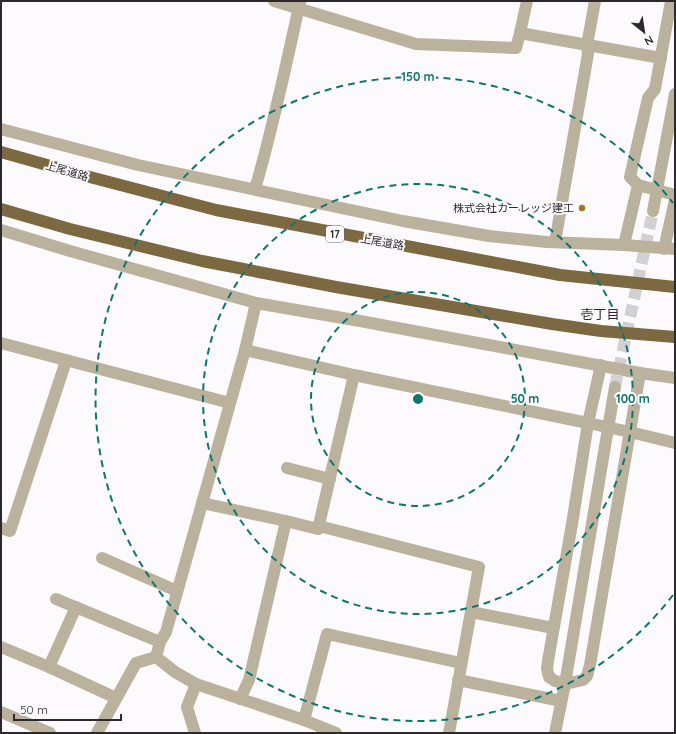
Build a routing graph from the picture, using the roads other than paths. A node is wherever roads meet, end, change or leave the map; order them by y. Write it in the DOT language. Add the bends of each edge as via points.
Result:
graph roads {
  1 [pos="274,1"];
  2 [pos="527,1"];
  3 [pos="595,1"];
  4 [pos="663,1"];
  5 [pos="670,1"];
  6 [pos="299,5"];
  7 [pos="520,33"];
  8 [pos="664,38"];
  9 [pos="587,45"];
  10 [pos="661,58"];
  11 [pos="675,94"];
  12 [pos="1,129"];
  13 [pos="1,152"];
  14 [pos="638,185"];
  15 [pos="256,190"];
  16 [pos="675,195"];
  17 [pos="675,200"];
  18 [pos="1,209"];
  19 [pos="653,211"];
  20 [pos="1,230"];
  21 [pos="555,242"];
  22 [pos="624,245"];
  23 [pos="670,249"];
  24 [pos="675,288"];
  25 [pos="256,304"];
  26 [pos="675,337"];
  27 [pos="1,343"];
  28 [pos="245,350"];
  29 [pos="66,361"];
  30 [pos="601,365"];
  31 [pos="640,373"];
  32 [pos="354,375"];
  33 [pos="675,378"];
  34 [pos="615,387"];
  35 [pos="230,403"];
  36 [pos="588,423"];
  37 [pos="630,432"];
  38 [pos="675,444"];
  39 [pos="287,468"];
  40 [pos="330,479"];
  41 [pos="202,503"];
  42 [pos="286,521"];
  43 [pos="319,526"];
  44 [pos="1,528"];
  45 [pos="102,558"];
  46 [pos="177,591"];
  47 [pos="56,599"];
  48 [pos="76,608"];
  49 [pos="471,612"];
  50 [pos="553,628"];
  51 [pos="160,642"];
  52 [pos="1,647"];
  53 [pos="156,658"];
  54 [pos="461,663"];
  55 [pos="49,667"];
  56 [pos="458,680"];
  57 [pos="196,684"];
  58 [pos="565,684"];
  59 [pos="116,698"];
  60 [pos="240,699"];
  61 [pos="561,701"];
  62 [pos="1,712"];
  63 [pos="304,720"];
  64 [pos="50,733"];
  65 [pos="97,733"];
  66 [pos="196,733"];
  67 [pos="336,733"];
  68 [pos="449,733"];
  69 [pos="555,733"];
  1 -- 6 [label="street"];
  2 -- 7 [label="street"];
  3 -- 9 [label="street"];
  4 -- 8 [label="street"];
  5 -- 8 [label="street"];
  6 -- 7 [label="street" via="416,44 516,48"];
  6 -- 15 [label="street"];
  7 -- 9 [label="street"];
  8 -- 10 [label="street"];
  9 -- 10 [label="street"];
  9 -- 21 [label="street" via="588,54"];
  10 -- 14 [label="street" via="655,89 648,98 630,177"];
  11 -- 19 [label="street"];
  12 -- 15 [label="street" via="138,165"];
  13 -- 24 [label="highway, 上尾道路 / 17" via="216,210 560,275"];
  14 -- 16 [label="street, bridge"];
  14 -- 22 [label="street"];
  15 -- 21 [label="street" via="489,236"];
  17 -- 23 [label="street"];
  18 -- 26 [label="highway" via="70,229 202,261 336,287 552,324"];
  20 -- 25 [label="street"];
  21 -- 22 [label="street"];
  22 -- 23 [label="street"];
  25 -- 28 [label="street"];
  25 -- 30 [label="street"];
  27 -- 29 [label="street"];
  28 -- 32 [label="street"];
  28 -- 35 [label="street"];
  29 -- 35 [label="street"];
  29 -- 44 [label="street" via="10,531"];
  30 -- 31 [label="street"];
  30 -- 36 [label="street"];
  31 -- 33 [label="street"];
  31 -- 37 [label="street"];
  32 -- 36 [label="street"];
  32 -- 40 [label="street"];
  34 -- 58 [label="street"];
  35 -- 41 [label="street"];
  36 -- 37 [label="street, bridge"];
  36 -- 50 [label="street"];
  37 -- 38 [label="street"];
  37 -- 58 [label="street" via="590,665 583,680"];
  39 -- 40 [label="street"];
  40 -- 43 [label="street"];
  41 -- 42 [label="street"];
  41 -- 46 [label="street"];
  42 -- 43 [label="street" via="318,529"];
  42 -- 60 [label="street" via="249,680"];
  43 -- 49 [label="street" via="479,568"];
  45 -- 46 [label="street"];
  46 -- 51 [label="street" via="166,632"];
  47 -- 48 [label="street"];
  48 -- 51 [label="street"];
  48 -- 55 [label="street"];
  49 -- 50 [label="street"];
  49 -- 54 [label="street"];
  50 -- 58 [label="street" via="547,669 549,677"];
  51 -- 53 [label="street"];
  52 -- 55 [label="street"];
  53 -- 57 [label="street"];
  53 -- 59 [label="street" via="136,663"];
  54 -- 56 [label="street"];
  54 -- 63 [label="street" via="327,634"];
  55 -- 59 [label="street"];
  56 -- 61 [label="street"];
  56 -- 68 [label="street"];
  57 -- 60 [label="street"];
  57 -- 66 [label="street" via="187,707"];
  58 -- 61 [label="street"];
  59 -- 65 [label="street"];
  60 -- 63 [label="street"];
  61 -- 69 [label="street"];
  62 -- 64 [label="street"];
  63 -- 67 [label="street"];
}
